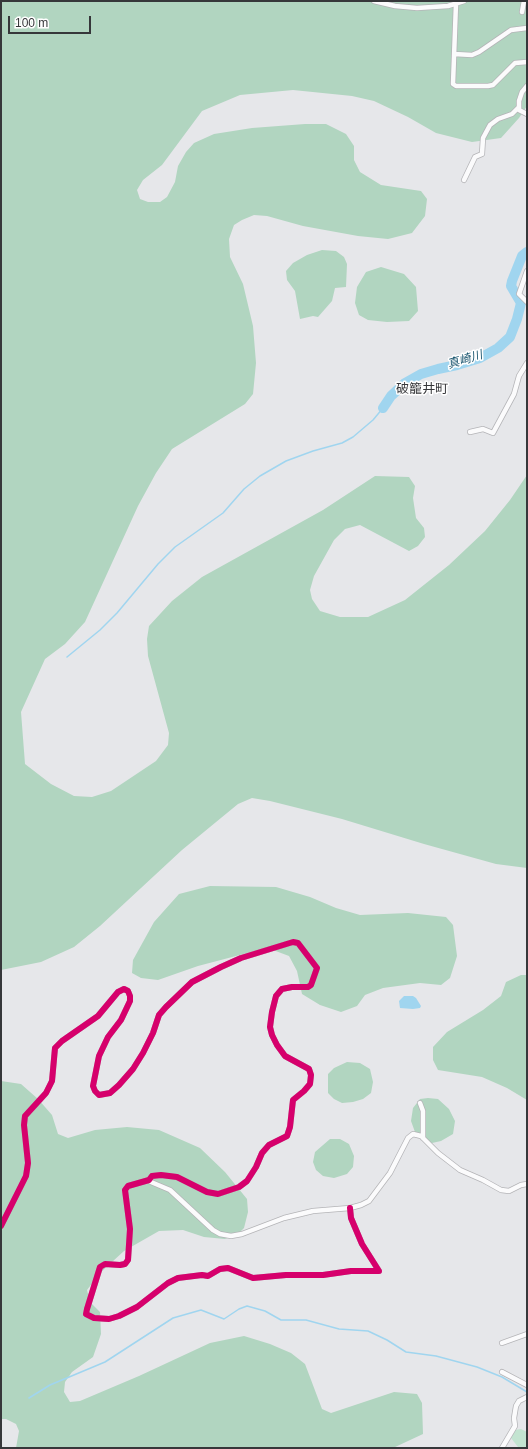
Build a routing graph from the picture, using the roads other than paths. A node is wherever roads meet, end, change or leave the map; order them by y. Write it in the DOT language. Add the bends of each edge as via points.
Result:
graph roads {
  1 [pos="374,1"];
  2 [pos="464,1"];
  3 [pos="524,1"];
  4 [pos="456,3"];
  5 [pos="522,12"];
  6 [pos="527,28"];
  7 [pos="454,54"];
  8 [pos="527,62"];
  9 [pos="527,86"];
  10 [pos="519,107"];
  11 [pos="527,114"];
  12 [pos="464,180"];
  13 [pos="527,271"];
  14 [pos="527,302"];
  15 [pos="527,364"];
  16 [pos="470,432"];
  17 [pos="420,1103"];
  18 [pos="424,1138"];
  19 [pos="150,1180"];
  20 [pos="527,1184"];
  21 [pos="350,1208"];
  22 [pos="1,1226"];
  23 [pos="527,1334"];
  24 [pos="502,1344"];
  25 [pos="502,1372"];
  26 [pos="527,1385"];
  27 [pos="527,1397"];
  28 [pos="502,1448"];
  1 -- 4 [label="street" via="417,8"];
  2 -- 4 [label="street"];
  3 -- 5 [label="street"];
  4 -- 7 [label="street"];
  6 -- 7 [label="street" via="511,30 472,55"];
  7 -- 8 [label="street" via="453,84 456,86 488,86 515,63"];
  9 -- 10 [label="street" via="522,92"];
  10 -- 11 [label="street" via="519,110"];
  10 -- 12 [label="street" via="512,114 490,125 483,138 482,154 475,157"];
  13 -- 14 [label="street" via="519,294"];
  15 -- 16 [label="street" via="493,433 483,429"];
  17 -- 18 [label="street" via="423,1111"];
  18 -- 20 [label="street" via="460,1170 501,1190 509,1191"];
  18 -- 21 [label="street" via="413,1134 408,1138 390,1174 369,1201"];
  19 -- 21 [label="street" via="170,1190 213,1230 231,1236 313,1211"];
  19 -- 21 [label="street" via="128,1186 125,1190 130,1229 128,1260 125,1264 105,1264 100,1267 86,1309 86,1314 94,1318 109,1319 119,1316 137,1307 178,1278 208,1276 220,1269 228,1268 253,1278 351,1271 379,1272 362,1244 351,1218"];
  19 -- 22 [label="street" via="152,1176 160,1175 177,1177 207,1192 218,1194 239,1187 247,1181 262,1154 269,1146 286,1136 290,1127 293,1100 310,1084 311,1075 309,1069 285,1056 270,1027 276,996 282,990 312,985 318,968 298,943 293,942 241,958 192,982 159,1015 153,1033 133,1069 110,1093 99,1095 93,1086 99,1056 130,1000 128,991 124,989 118,992 98,1016 58,1045 54,1053 52,1081 46,1093 25,1116 28,1163 26,1176"];
  23 -- 24 [label="street"];
  25 -- 26 [label="street"];
  27 -- 28 [label="street" via="516,1406 515,1426"];
}
